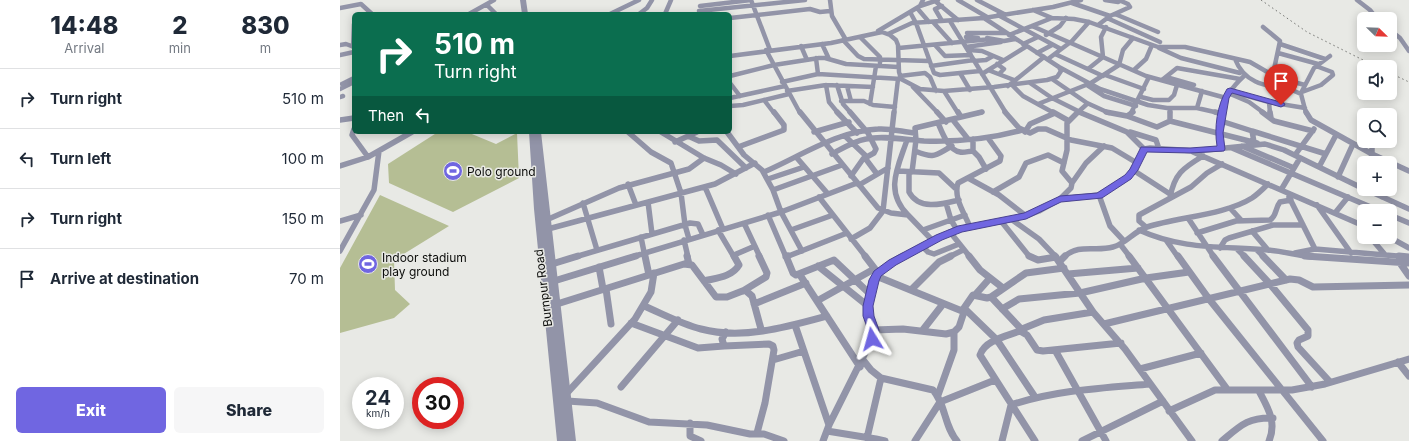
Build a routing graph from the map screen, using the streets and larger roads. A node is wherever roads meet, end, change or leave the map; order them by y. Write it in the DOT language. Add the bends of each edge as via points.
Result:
graph roads {
  1 [pos="494,0"];
  2 [pos="519,0"];
  3 [pos="523,0"];
  4 [pos="639,0"];
  5 [pos="652,0"];
  6 [pos="671,0"];
  7 [pos="751,0"];
  8 [pos="805,0"];
  9 [pos="830,0"];
  10 [pos="923,0"];
  11 [pos="936,0"];
  12 [pos="958,0"];
  13 [pos="977,0"];
  14 [pos="1105,0"];
  15 [pos="1357,0"];
  16 [pos="701,1"];
  17 [pos="1077,1"];
  18 [pos="1122,1"];
  19 [pos="774,2"];
  20 [pos="487,5"];
  21 [pos="754,5"];
  22 [pos="700,6"];
  23 [pos="942,6"];
  24 [pos="918,7"];
  25 [pos="340,8"];
  26 [pos="1033,10"];
  27 [pos="830,11"];
  28 [pos="1096,11"];
  29 [pos="370,12"];
  30 [pos="475,12"];
  31 [pos="494,12"];
  32 [pos="521,12"];
  33 [pos="525,12"];
  34 [pos="614,12"];
  35 [pos="642,12"];
  36 [pos="666,12"];
  37 [pos="698,12"];
  38 [pos="910,12"];
  39 [pos="1372,12"];
  40 [pos="1116,14"];
  41 [pos="758,15"];
  42 [pos="1001,15"];
  43 [pos="1108,17"];
  44 [pos="732,18"];
  45 [pos="985,18"];
  46 [pos="1052,18"];
  47 [pos="1066,18"];
  48 [pos="1131,20"];
  49 [pos="942,21"];
  50 [pos="950,21"];
  51 [pos="931,22"];
  52 [pos="1088,22"];
  53 [pos="916,23"];
  54 [pos="963,23"];
  55 [pos="1098,25"];
  56 [pos="1122,25"];
  57 [pos="1032,26"];
  58 [pos="1106,27"];
  59 [pos="1263,27"];
  60 [pos="1024,29"];
  61 [pos="1114,30"];
  62 [pos="1158,32"];
  63 [pos="875,33"];
  64 [pos="888,34"];
  65 [pos="1008,34"];
  66 [pos="1048,34"];
  67 [pos="1397,36"];
  68 [pos="860,37"];
  69 [pos="964,37"];
  70 [pos="1040,38"];
  71 [pos="1133,38"];
  72 [pos="1015,39"];
  73 [pos="844,40"];
  74 [pos="950,41"];
  75 [pos="1004,41"];
  76 [pos="1160,42"];
  77 [pos="1069,43"];
  78 [pos="822,44"];
  79 [pos="1052,44"];
  80 [pos="1280,44"];
  81 [pos="340,45"];
  82 [pos="934,45"];
  83 [pos="1025,45"];
  84 [pos="801,46"];
  85 [pos="923,46"];
  86 [pos="1155,46"];
  87 [pos="352,48"];
  88 [pos="899,48"];
  89 [pos="967,48"];
  90 [pos="1061,49"];
  91 [pos="352,50"];
  92 [pos="768,50"];
  93 [pos="1202,51"];
  94 [pos="1409,51"];
  95 [pos="1037,53"];
  96 [pos="1278,53"];
  97 [pos="1055,54"];
  98 [pos="340,55"];
  99 [pos="971,55"];
  100 [pos="732,56"];
  101 [pos="993,56"];
  102 [pos="1103,56"];
  103 [pos="1330,56"];
  104 [pos="816,58"];
  105 [pos="1046,58"];
  106 [pos="829,59"];
  107 [pos="1185,59"];
  108 [pos="1235,59"];
  109 [pos="807,60"];
  110 [pos="881,60"];
  111 [pos="1003,60"];
  112 [pos="1325,60"];
  113 [pos="898,61"];
  114 [pos="918,61"];
  115 [pos="974,61"];
  116 [pos="930,64"];
  117 [pos="997,64"];
  118 [pos="1200,64"];
  119 [pos="774,65"];
  120 [pos="1119,65"];
  121 [pos="1317,65"];
  122 [pos="878,66"];
  123 [pos="898,67"];
  124 [pos="1059,67"];
  125 [pos="1177,68"];
  126 [pos="1088,69"];
  127 [pos="1135,69"];
  128 [pos="988,70"];
  129 [pos="981,72"];
  130 [pos="925,73"];
  131 [pos="960,73"];
  132 [pos="818,74"];
  133 [pos="999,74"];
  134 [pos="1273,74"];
  135 [pos="732,76"];
  136 [pos="1104,76"];
  137 [pos="1242,76"];
  138 [pos="1150,77"];
  139 [pos="874,78"];
  140 [pos="900,78"];
  141 [pos="352,79"];
  142 [pos="1052,79"];
  143 [pos="1164,79"];
  144 [pos="1286,80"];
  145 [pos="352,82"];
  146 [pos="1030,83"];
  147 [pos="910,84"];
  148 [pos="1011,84"];
  149 [pos="1089,84"];
  150 [pos="1177,84"];
  151 [pos="342,85"];
  152 [pos="826,85"];
  153 [pos="837,85"];
  154 [pos="1305,85"];
  155 [pos="732,86"];
  156 [pos="847,86"];
  157 [pos="872,87"];
  158 [pos="786,88"];
  159 [pos="989,88"];
  160 [pos="970,90"];
  161 [pos="1144,90"];
  162 [pos="1292,90"];
  163 [pos="936,91"];
  164 [pos="1069,91"];
  165 [pos="1202,91"];
  166 [pos="944,92"];
  167 [pos="1301,93"];
  168 [pos="1228,94"];
  169 [pos="740,96"];
  170 [pos="732,98"];
  171 [pos="1052,98"];
  172 [pos="764,100"];
  173 [pos="841,101"];
  174 [pos="850,101"];
  175 [pos="1139,102"];
  176 [pos="1270,102"];
  177 [pos="870,104"];
  178 [pos="1038,104"];
  179 [pos="1087,104"];
  180 [pos="732,106"];
  181 [pos="895,107"];
  182 [pos="1170,108"];
  183 [pos="1198,108"];
  184 [pos="1305,108"];
  185 [pos="982,112"];
  186 [pos="1079,112"];
  187 [pos="1055,113"];
  188 [pos="352,114"];
  189 [pos="1223,114"];
  190 [pos="1115,115"];
  191 [pos="1126,116"];
  192 [pos="961,117"];
  193 [pos="352,118"];
  194 [pos="1271,118"];
  195 [pos="342,120"];
  196 [pos="856,120"];
  197 [pos="953,120"];
  198 [pos="1069,121"];
  199 [pos="1170,121"];
  200 [pos="1221,121"];
  201 [pos="946,122"];
  202 [pos="847,123"];
  203 [pos="938,123"];
  204 [pos="1108,123"];
  205 [pos="1318,124"];
  206 [pos="866,131"];
  207 [pos="892,131"];
  208 [pos="1023,131"];
  209 [pos="1252,131"];
  210 [pos="1313,131"];
  211 [pos="814,132"];
  212 [pos="1127,132"];
  213 [pos="857,133"];
  214 [pos="916,133"];
  215 [pos="1219,133"];
  216 [pos="352,134"];
  217 [pos="405,134"];
  218 [pos="532,134"];
  219 [pos="538,134"];
  220 [pos="631,134"];
  221 [pos="664,134"];
  222 [pos="692,134"];
  223 [pos="728,134"];
  224 [pos="1336,135"];
  225 [pos="688,136"];
  226 [pos="846,137"];
  227 [pos="871,138"];
  228 [pos="988,138"];
  229 [pos="891,139"];
  230 [pos="970,139"];
  231 [pos="1067,139"];
  232 [pos="907,140"];
  233 [pos="916,140"];
  234 [pos="946,140"];
  235 [pos="676,142"];
  236 [pos="824,143"];
  237 [pos="1256,143"];
  238 [pos="853,144"];
  239 [pos="1352,144"];
  240 [pos="1302,145"];
  241 [pos="952,146"];
  242 [pos="1242,146"];
  243 [pos="738,147"];
  244 [pos="1231,147"];
  245 [pos="1102,148"];
  246 [pos="1372,148"];
  247 [pos="1144,149"];
  248 [pos="1159,149"];
  249 [pos="1221,149"];
  250 [pos="973,150"];
  251 [pos="379,151"];
  252 [pos="915,151"];
  253 [pos="1190,151"];
  254 [pos="832,154"];
  255 [pos="1326,154"];
  256 [pos="1372,154"];
  257 [pos="1203,156"];
  258 [pos="1298,156"];
  259 [pos="1376,156"];
  260 [pos="368,157"];
  261 [pos="704,158"];
  262 [pos="797,158"];
  263 [pos="866,158"];
  264 [pos="755,163"];
  265 [pos="1064,163"];
  266 [pos="1137,163"];
  267 [pos="1222,164"];
  268 [pos="842,165"];
  269 [pos="1397,165"];
  270 [pos="340,166"];
  271 [pos="804,167"];
  272 [pos="1319,167"];
  273 [pos="746,168"];
  274 [pos="888,168"];
  275 [pos="986,169"];
  276 [pos="1133,170"];
  277 [pos="1293,170"];
  278 [pos="898,171"];
  279 [pos="1409,171"];
  280 [pos="675,172"];
  281 [pos="764,172"];
  282 [pos="910,172"];
  283 [pos="736,174"];
  284 [pos="877,174"];
  285 [pos="812,176"];
  286 [pos="851,176"];
  287 [pos="1338,176"];
  288 [pos="968,178"];
  289 [pos="768,179"];
  290 [pos="540,182"];
  291 [pos="1072,183"];
  292 [pos="628,184"];
  293 [pos="858,184"];
  294 [pos="1268,184"];
  295 [pos="1357,185"];
  296 [pos="705,187"];
  297 [pos="955,188"];
  298 [pos="773,190"];
  299 [pos="1281,190"];
  300 [pos="994,192"];
  301 [pos="1287,192"];
  302 [pos="681,193"];
  303 [pos="828,194"];
  304 [pos="1099,195"];
  305 [pos="1170,196"];
  306 [pos="819,197"];
  307 [pos="1348,197"];
  308 [pos="1382,197"];
  309 [pos="959,200"];
  310 [pos="1060,200"];
  311 [pos="1291,200"];
  312 [pos="648,202"];
  313 [pos="583,203"];
  314 [pos="946,203"];
  315 [pos="1364,204"];
  316 [pos="636,205"];
  317 [pos="1317,205"];
  318 [pos="1230,208"];
  319 [pos="1407,208"];
  320 [pos="883,211"];
  321 [pos="781,212"];
  322 [pos="1335,213"];
  323 [pos="361,215"];
  324 [pos="832,215"];
  325 [pos="908,215"];
  326 [pos="965,215"];
  327 [pos="768,216"];
  328 [pos="1026,216"];
  329 [pos="588,218"];
  330 [pos="1188,218"];
  331 [pos="1011,219"];
  332 [pos="951,220"];
  333 [pos="1241,220"];
  334 [pos="340,221"];
  335 [pos="1002,221"];
  336 [pos="1406,222"];
  337 [pos="744,223"];
  338 [pos="1357,223"];
  339 [pos="545,224"];
  340 [pos="685,225"];
  341 [pos="1303,225"];
  342 [pos="970,227"];
  343 [pos="1146,227"];
  344 [pos="721,229"];
  345 [pos="791,230"];
  346 [pos="923,230"];
  347 [pos="1139,230"];
  348 [pos="954,231"];
  349 [pos="1252,231"];
  350 [pos="847,233"];
  351 [pos="1197,233"];
  352 [pos="652,234"];
  353 [pos="703,235"];
  354 [pos="640,237"];
  355 [pos="851,239"];
  356 [pos="686,240"];
  357 [pos="933,240"];
  358 [pos="1166,240"];
  359 [pos="1397,241"];
  360 [pos="1122,242"];
  361 [pos="959,244"];
  362 [pos="1376,244"];
  363 [pos="755,246"];
  364 [pos="922,246"];
  365 [pos="1206,248"];
  366 [pos="1220,248"];
  367 [pos="1409,248"];
  368 [pos="1315,249"];
  369 [pos="597,250"];
  370 [pos="963,250"];
  371 [pos="1238,250"];
  372 [pos="1257,250"];
  373 [pos="1268,250"];
  374 [pos="340,251"];
  375 [pos="802,251"];
  376 [pos="644,253"];
  377 [pos="1293,253"];
  378 [pos="1351,253"];
  379 [pos="734,255"];
  380 [pos="1386,255"];
  381 [pos="786,257"];
  382 [pos="1409,257"];
  383 [pos="1058,259"];
  384 [pos="1392,262"];
  385 [pos="1400,263"];
  386 [pos="1409,263"];
  387 [pos="552,264"];
  388 [pos="689,264"];
  389 [pos="818,266"];
  390 [pos="598,267"];
  391 [pos="1138,268"];
  392 [pos="1066,271"];
  393 [pos="1189,272"];
  394 [pos="876,273"];
  395 [pos="651,274"];
  396 [pos="800,275"];
  397 [pos="1409,276"];
  398 [pos="990,278"];
  399 [pos="1146,278"];
  400 [pos="855,279"];
  401 [pos="1286,280"];
  402 [pos="554,281"];
  403 [pos="704,281"];
  404 [pos="806,283"];
  405 [pos="1270,284"];
  406 [pos="1409,285"];
  407 [pos="843,286"];
  408 [pos="1003,288"];
  409 [pos="605,289"];
  410 [pos="911,290"];
  411 [pos="742,291"];
  412 [pos="1239,291"];
  413 [pos="1080,293"];
  414 [pos="871,295"];
  415 [pos="975,295"];
  416 [pos="991,297"];
  417 [pos="1208,299"];
  418 [pos="817,301"];
  419 [pos="557,304"];
  420 [pos="754,304"];
  421 [pos="943,304"];
  422 [pos="644,306"];
  423 [pos="868,306"];
  424 [pos="965,309"];
  425 [pos="1002,309"];
  426 [pos="1169,309"];
  427 [pos="1093,312"];
  428 [pos="827,316"];
  429 [pos="678,320"];
  430 [pos="631,323"];
  431 [pos="611,324"];
  432 [pos="1104,324"];
  433 [pos="795,325"];
  434 [pos="762,329"];
  435 [pos="874,330"];
  436 [pos="922,331"];
  437 [pos="1023,331"];
  438 [pos="726,332"];
  439 [pos="954,332"];
  440 [pos="664,336"];
  441 [pos="997,340"];
  442 [pos="1121,343"];
  443 [pos="724,346"];
  444 [pos="1055,350"];
  445 [pos="804,351"];
  446 [pos="1201,353"];
  447 [pos="1409,359"];
  448 [pos="773,360"];
  449 [pos="1398,362"];
  450 [pos="862,363"];
  451 [pos="1140,369"];
  452 [pos="1409,376"];
  453 [pos="881,378"];
  454 [pos="995,380"];
  455 [pos="1330,382"];
  456 [pos="1150,384"];
  457 [pos="621,387"];
  458 [pos="1312,387"];
  459 [pos="1227,389"];
  460 [pos="1259,390"];
  461 [pos="1283,391"];
  462 [pos="1078,392"];
  463 [pos="1035,397"];
  464 [pos="567,398"];
  465 [pos="939,399"];
  466 [pos="1163,401"];
  467 [pos="1011,405"];
  468 [pos="1169,410"];
  469 [pos="1273,418"];
  470 [pos="690,423"];
  471 [pos="828,428"];
  472 [pos="1101,432"];
  473 [pos="752,436"];
  474 [pos="873,439"];
  475 [pos="562,441"];
  476 [pos="571,441"];
  477 [pos="701,441"];
  478 [pos="784,441"];
  479 [pos="823,441"];
  480 [pos="885,441"];
  481 [pos="915,441"];
  482 [pos="957,441"];
  483 [pos="1002,441"];
  484 [pos="1035,441"];
  485 [pos="1082,441"];
  486 [pos="1106,441"];
  487 [pos="1192,441"];
  488 [pos="1222,441"];
  489 [pos="1268,441"];
  490 [pos="1323,441"];
  1 -- 20 [label="street"];
  2 -- 32 [label="street"];
  3 -- 33 [label="street"];
  4 -- 34 [label="street"];
  5 -- 35 [label="street"];
  6 -- 36 [label="street"];
  7 -- 21 [label="street"];
  7 -- 22 [label="street"];
  8 -- 19 [label="street"];
  9 -- 27 [label="street"];
  10 -- 24 [label="street"];
  11 -- 23 [label="street"];
  11 -- 24 [label="street"];
  12 -- 45 [label="street"];
  13 -- 42 [label="street"];
  14 -- 18 [label="street"];
  15 -- 39 [label="street"];
  16 -- 22 [label="street"];
  17 -- 26 [label="street"];
  17 -- 28 [label="street"];
  18 -- 40 [label="street" via="1130,8"];
  19 -- 21 [label="street"];
  20 -- 30 [label="street"];
  20 -- 31 [label="street"];
  21 -- 37 [label="street"];
  21 -- 41 [label="street"];
  22 -- 37 [label="street"];
  23 -- 49 [label="street" via="935,8"];
  23 -- 54 [label="street"];
  24 -- 38 [label="street"];
  24 -- 51 [label="street"];
  25 -- 29 [label="street" via="361,4"];
  26 -- 42 [label="street"];
  26 -- 46 [label="street"];
  27 -- 41 [label="street" via="810,9"];
  27 -- 73 [label="street"];
  28 -- 43 [label="street"];
  28 -- 52 [label="street"];
  38 -- 53 [label="street"];
  38 -- 63 [label="street"];
  40 -- 43 [label="street"];
  40 -- 48 [label="street"];
  41 -- 44 [label="street"];
  41 -- 92 [label="street"];
  42 -- 45 [label="street"];
  42 -- 60 [label="street"];
  43 -- 55 [label="street"];
  43 -- 56 [label="street"];
  45 -- 54 [label="street"];
  45 -- 65 [label="street"];
  46 -- 47 [label="street"];
  46 -- 57 [label="street"];
  47 -- 52 [label="street"];
  47 -- 66 [label="street"];
  48 -- 56 [label="street"];
  48 -- 62 [label="street"];
  49 -- 50 [label="street"];
  49 -- 51 [label="street"];
  50 -- 54 [label="street"];
  50 -- 69 [label="street"];
  51 -- 53 [label="street"];
  51 -- 74 [label="street"];
  52 -- 55 [label="street"];
  52 -- 77 [label="street"];
  53 -- 64 [label="street" via="904,25"];
  53 -- 85 [label="street"];
  54 -- 69 [label="street"];
  55 -- 58 [label="street"];
  56 -- 61 [label="street"];
  56 -- 76 [label="street"];
  57 -- 60 [label="street"];
  57 -- 66 [label="street"];
  58 -- 61 [label="street"];
  58 -- 102 [label="street" via="1101,37"];
  59 -- 80 [label="street" via="1280,40"];
  60 -- 65 [label="street"];
  60 -- 70 [label="street"];
  61 -- 71 [label="street"];
  63 -- 64 [label="street"];
  63 -- 68 [label="street"];
  64 -- 88 [label="street" via="895,38"];
  65 -- 69 [label="street"];
  65 -- 72 [label="street"];
  66 -- 70 [label="street"];
  66 -- 77 [label="street"];
  67 -- 94 [label="street"];
  68 -- 73 [label="street"];
  68 -- 110 [label="street"];
  69 -- 74 [label="street"];
  69 -- 75 [label="street"];
  69 -- 89 [label="street"];
  70 -- 79 [label="street"];
  70 -- 83 [label="street"];
  71 -- 86 [label="street"];
  71 -- 120 [label="street" via="1122,51"];
  72 -- 75 [label="street"];
  72 -- 83 [label="street"];
  73 -- 78 [label="street"];
  73 -- 110 [label="street" via="860,58"];
  74 -- 82 [label="street"];
  75 -- 89 [label="street"];
  77 -- 90 [label="street"];
  77 -- 102 [label="street"];
  78 -- 84 [label="street"];
  78 -- 106 [label="street"];
  79 -- 90 [label="street"];
  79 -- 95 [label="street"];
  80 -- 96 [label="street"];
  80 -- 112 [label="street"];
  81 -- 87 [label="street" via="346,44"];
  82 -- 85 [label="street"];
  82 -- 99 [label="street" via="945,56"];
  83 -- 95 [label="street"];
  83 -- 111 [label="street"];
  84 -- 92 [label="street"];
  84 -- 109 [label="street"];
  85 -- 88 [label="street"];
  85 -- 116 [label="street"];
  86 -- 93 [label="street"];
  86 -- 107 [label="street"];
  86 -- 127 [label="street"];
  88 -- 113 [label="street"];
  89 -- 99 [label="street"];
  89 -- 101 [label="street"];
  90 -- 97 [label="street"];
  91 -- 98 [label="street"];
  92 -- 100 [label="street"];
  92 -- 119 [label="street"];
  93 -- 108 [label="street"];
  93 -- 118 [label="street"];
  95 -- 105 [label="street"];
  96 -- 121 [label="street"];
  96 -- 134 [label="street"];
  97 -- 105 [label="street"];
  97 -- 126 [label="street"];
  99 -- 115 [label="street"];
  101 -- 111 [label="street"];
  101 -- 115 [label="street" via="986,60"];
  102 -- 120 [label="street"];
  102 -- 126 [label="street"];
  103 -- 112 [label="street"];
  104 -- 106 [label="street"];
  104 -- 109 [label="street"];
  104 -- 132 [label="street"];
  105 -- 124 [label="street"];
  105 -- 148 [label="street"];
  106 -- 122 [label="street" via="846,64"];
  107 -- 118 [label="street"];
  107 -- 125 [label="street"];
  108 -- 134 [label="street" via="1250,62"];
  108 -- 137 [label="street"];
  109 -- 119 [label="street"];
  110 -- 113 [label="street"];
  110 -- 122 [label="street"];
  111 -- 117 [label="street"];
  112 -- 121 [label="street"];
  113 -- 114 [label="street"];
  113 -- 123 [label="street"];
  114 -- 116 [label="street"];
  114 -- 130 [label="street"];
  115 -- 116 [label="street"];
  115 -- 129 [label="street"];
  116 -- 131 [label="street" via="937,74"];
  117 -- 128 [label="street"];
  117 -- 133 [label="street" via="1004,69"];
  118 -- 137 [label="street"];
  119 -- 135 [label="street"];
  119 -- 158 [label="street"];
  120 -- 127 [label="street"];
  120 -- 136 [label="street"];
  121 -- 154 [label="street"];
  121 -- 167 [label="street" via="1332,72 1332,75 1322,85"];
  122 -- 123 [label="street"];
  122 -- 139 [label="street"];
  123 -- 140 [label="street"];
  124 -- 142 [label="street" via="1061,71"];
  124 -- 149 [label="street"];
  125 -- 137 [label="street"];
  125 -- 143 [label="street"];
  126 -- 136 [label="street"];
  127 -- 138 [label="street"];
  128 -- 129 [label="street"];
  128 -- 133 [label="street"];
  129 -- 131 [label="street"];
  129 -- 159 [label="street"];
  130 -- 140 [label="street"];
  130 -- 163 [label="street" via="930,77"];
  131 -- 160 [label="street"];
  132 -- 139 [label="street"];
  132 -- 158 [label="street"];
  133 -- 148 [label="street"];
  134 -- 144 [label="street"];
  136 -- 149 [label="street"];
  136 -- 161 [label="street"];
  137 -- 162 [label="street"];
  137 -- 168 [label="street"];
  138 -- 143 [label="street"];
  138 -- 161 [label="street"];
  139 -- 140 [label="street"];
  139 -- 157 [label="street"];
  140 -- 147 [label="street"];
  140 -- 181 [label="street"];
  141 -- 151 [label="street"];
  142 -- 146 [label="street"];
  142 -- 164 [label="street"];
  143 -- 150 [label="street"];
  143 -- 168 [label="street"];
  144 -- 154 [label="street"];
  144 -- 162 [label="street"];
  145 -- 151 [label="street"];
  146 -- 148 [label="street"];
  146 -- 171 [label="street"];
  147 -- 163 [label="street" via="920,89"];
  147 -- 201 [label="street"];
  148 -- 159 [label="street"];
  148 -- 178 [label="street" via="1020,94"];
  149 -- 164 [label="street"];
  149 -- 175 [label="street" via="1092,90 1101,95"];
  150 -- 165 [label="street"];
  150 -- 175 [label="street" via="1174,95 1169,100"];
  152 -- 153 [label="street"];
  152 -- 158 [label="street"];
  152 -- 202 [label="street" via="829,102"];
  153 -- 156 [label="street"];
  153 -- 173 [label="street"];
  154 -- 167 [label="street"];
  155 -- 169 [label="street"];
  156 -- 157 [label="street"];
  156 -- 174 [label="street"];
  157 -- 177 [label="street"];
  158 -- 169 [label="street"];
  158 -- 172 [label="street"];
  158 -- 211 [label="street"];
  159 -- 160 [label="street"];
  159 -- 208 [label="street" via="1006,113"];
  160 -- 166 [label="street"];
  161 -- 175 [label="street"];
  162 -- 167 [label="street"];
  163 -- 166 [label="street"];
  164 -- 171 [label="street"];
  164 -- 179 [label="street"];
  165 -- 168 [label="street"];
  165 -- 183 [label="street"];
  166 -- 192 [label="street"];
  167 -- 184 [label="street"];
  168 -- 176 [label="street"];
  168 -- 189 [label="street"];
  168 -- 194 [label="street" via="1249,102"];
  169 -- 170 [label="street"];
  171 -- 178 [label="street"];
  171 -- 186 [label="street"];
  172 -- 180 [label="street"];
  172 -- 243 [label="street" via="784,125 784,130"];
  173 -- 174 [label="street"];
  173 -- 196 [label="street"];
  174 -- 177 [label="street" via="864,100"];
  175 -- 182 [label="street"];
  175 -- 191 [label="street" via="1133,112"];
  176 -- 184 [label="street"];
  176 -- 194 [label="street"];
  177 -- 181 [label="street"];
  178 -- 187 [label="street"];
  179 -- 186 [label="street"];
  179 -- 190 [label="street"];
  181 -- 207 [label="street"];
  182 -- 183 [label="street"];
  182 -- 199 [label="street"];
  183 -- 189 [label="street"];
  184 -- 205 [label="street" via="1308,117"];
  185 -- 192 [label="street"];
  186 -- 198 [label="street"];
  186 -- 204 [label="street"];
  187 -- 198 [label="street"];
  187 -- 208 [label="street" via="1030,124"];
  188 -- 195 [label="street"];
  189 -- 200 [label="street"];
  190 -- 191 [label="street"];
  190 -- 204 [label="street"];
  191 -- 199 [label="street" via="1157,127"];
  192 -- 197 [label="street"];
  193 -- 195 [label="street"];
  194 -- 210 [label="street" via="1283,124"];
  196 -- 202 [label="street"];
  196 -- 206 [label="street"];
  197 -- 201 [label="street"];
  197 -- 230 [label="street"];
  198 -- 231 [label="street"];
  199 -- 215 [label="street"];
  200 -- 209 [label="street"];
  200 -- 215 [label="street"];
  201 -- 203 [label="street"];
  202 -- 211 [label="street"];
  202 -- 213 [label="street"];
  203 -- 214 [label="street" via="917,126"];
  203 -- 234 [label="street"];
  204 -- 212 [label="street"];
  205 -- 210 [label="street"];
  205 -- 224 [label="street"];
  206 -- 207 [label="street"];
  206 -- 213 [label="street"];
  206 -- 227 [label="street"];
  207 -- 214 [label="street"];
  207 -- 229 [label="street"];
  208 -- 228 [label="street"];
  208 -- 231 [label="street" via="1030,133 1046,129"];
  209 -- 237 [label="street"];
  209 -- 240 [label="street"];
  210 -- 240 [label="street"];
  211 -- 236 [label="street"];
  212 -- 247 [label="street"];
  212 -- 248 [label="street" via="1156,140"];
  213 -- 226 [label="street"];
  214 -- 233 [label="street"];
  215 -- 237 [label="street"];
  215 -- 249 [label="street"];
  216 -- 260 [label="street"];
  217 -- 251 [label="street"];
  218 -- 290 [label="street"];
  219 -- 290 [label="street, Burnpur Road"];
  220 -- 280 [label="street" via="650,151 668,160"];
  221 -- 235 [label="street"];
  222 -- 225 [label="street"];
  223 -- 243 [label="street"];
  224 -- 239 [label="street"];
  224 -- 255 [label="street"];
  225 -- 235 [label="street"];
  225 -- 273 [label="street" via="698,141 717,140"];
  226 -- 236 [label="street"];
  226 -- 238 [label="street"];
  227 -- 229 [label="street"];
  227 -- 238 [label="street"];
  227 -- 263 [label="street" via="876,149"];
  228 -- 230 [label="street"];
  228 -- 275 [label="street" via="1001,159"];
  229 -- 232 [label="street"];
  229 -- 274 [label="street"];
  230 -- 234 [label="street"];
  230 -- 250 [label="street"];
  231 -- 245 [label="street"];
  231 -- 265 [label="street"];
  232 -- 233 [label="street"];
  232 -- 278 [label="street"];
  233 -- 234 [label="street"];
  233 -- 252 [label="street"];
  234 -- 241 [label="street"];
  235 -- 261 [label="street"];
  236 -- 254 [label="street"];
  236 -- 262 [label="street"];
  237 -- 242 [label="street"];
  237 -- 258 [label="street" via="1274,146"];
  238 -- 254 [label="street"];
  238 -- 263 [label="street"];
  239 -- 256 [label="street"];
  239 -- 287 [label="street"];
  240 -- 255 [label="street"];
  240 -- 258 [label="street"];
  241 -- 250 [label="street" via="960,152"];
  241 -- 252 [label="street" via="934,156"];
  242 -- 244 [label="street"];
  242 -- 277 [label="street"];
  243 -- 264 [label="street"];
  244 -- 249 [label="street"];
  244 -- 277 [label="street"];
  245 -- 266 [label="street" via="1112,148"];
  245 -- 291 [label="street" via="1084,164"];
  246 -- 256 [label="street"];
  247 -- 248 [label="street"];
  247 -- 266 [label="street"];
  248 -- 253 [label="street"];
  249 -- 253 [label="street"];
  250 -- 275 [label="street"];
  251 -- 260 [label="street"];
  251 -- 323 [label="street" via="374,190"];
  252 -- 282 [label="street"];
  253 -- 257 [label="street"];
  254 -- 268 [label="street"];
  255 -- 272 [label="street"];
  256 -- 259 [label="street"];
  257 -- 267 [label="street"];
  257 -- 305 [label="street" via="1180,170 1173,181"];
  258 -- 272 [label="street"];
  258 -- 277 [label="street"];
  260 -- 270 [label="street"];
  261 -- 280 [label="street" via="689,169"];
  261 -- 283 [label="street"];
  262 -- 271 [label="street"];
  262 -- 281 [label="street"];
  263 -- 284 [label="street"];
  263 -- 286 [label="street"];
  264 -- 273 [label="street"];
  264 -- 281 [label="street"];
  265 -- 291 [label="street" via="1062,171"];
  265 -- 300 [label="street" via="1048,155 1026,162 1019,176"];
  266 -- 276 [label="street"];
  267 -- 294 [label="street"];
  267 -- 305 [label="street" via="1191,187"];
  268 -- 285 [label="street"];
  268 -- 286 [label="street"];
  269 -- 279 [label="street"];
  271 -- 285 [label="street"];
  271 -- 289 [label="street"];
  272 -- 287 [label="street"];
  273 -- 283 [label="street"];
  274 -- 284 [label="street"];
  274 -- 320 [label="street"];
  275 -- 288 [label="street"];
  276 -- 304 [label="street" via="1120,183"];
  276 -- 305 [label="street"];
  277 -- 299 [label="street"];
  277 -- 307 [label="street"];
  278 -- 282 [label="street"];
  278 -- 325 [label="street" via="895,192 898,202"];
  280 -- 292 [label="street"];
  280 -- 302 [label="street"];
  281 -- 289 [label="street"];
  282 -- 297 [label="street" via="939,173"];
  282 -- 314 [label="street" via="908,188 913,197 930,206"];
  283 -- 296 [label="street"];
  284 -- 293 [label="street"];
  285 -- 298 [label="street"];
  285 -- 303 [label="street"];
  286 -- 293 [label="street"];
  287 -- 295 [label="street"];
  288 -- 297 [label="street" via="958,183"];
  288 -- 300 [label="street"];
  289 -- 298 [label="street"];
  290 -- 339 [label="street, Burnpur Road"];
  291 -- 310 [label="street" via="1071,188"];
  292 -- 313 [label="street"];
  292 -- 316 [label="street"];
  293 -- 303 [label="street"];
  293 -- 320 [label="street"];
  294 -- 299 [label="street"];
  294 -- 318 [label="street" via="1252,198"];
  296 -- 302 [label="street"];
  296 -- 344 [label="street"];
  297 -- 309 [label="street"];
  298 -- 321 [label="street"];
  299 -- 301 [label="street"];
  300 -- 328 [label="street"];
  301 -- 311 [label="street"];
  301 -- 317 [label="street"];
  302 -- 312 [label="street"];
  302 -- 340 [label="street"];
  303 -- 306 [label="street"];
  304 -- 310 [label="street"];
  304 -- 360 [label="street" via="1109,226"];
  305 -- 343 [label="street" via="1139,215 1139,221"];
  306 -- 321 [label="street"];
  306 -- 324 [label="street"];
  307 -- 315 [label="street"];
  307 -- 322 [label="street"];
  308 -- 319 [label="street"];
  309 -- 314 [label="street"];
  309 -- 326 [label="street"];
  310 -- 328 [label="street"];
  311 -- 333 [label="street" via="1278,203 1270,220"];
  311 -- 341 [label="street"];
  312 -- 316 [label="street"];
  312 -- 352 [label="street"];
  313 -- 329 [label="street"];
  313 -- 339 [label="street"];
  314 -- 332 [label="street"];
  316 -- 329 [label="street"];
  317 -- 322 [label="street"];
  317 -- 378 [label="street"];
  318 -- 330 [label="street"];
  318 -- 333 [label="street"];
  319 -- 336 [label="street"];
  320 -- 325 [label="street"];
  320 -- 355 [label="street" via="870,228"];
  321 -- 327 [label="street"];
  321 -- 345 [label="street"];
  322 -- 338 [label="street"];
  323 -- 334 [label="street"];
  323 -- 374 [label="street"];
  324 -- 345 [label="street"];
  324 -- 350 [label="street"];
  325 -- 346 [label="street"];
  326 -- 332 [label="street"];
  326 -- 342 [label="street"];
  327 -- 337 [label="street"];
  327 -- 381 [label="street"];
  328 -- 331 [label="street"];
  329 -- 339 [label="street"];
  329 -- 369 [label="street"];
  330 -- 343 [label="street"];
  330 -- 351 [label="street"];
  331 -- 335 [label="street"];
  331 -- 383 [label="street" via="1039,238"];
  332 -- 346 [label="street"];
  332 -- 348 [label="street"];
  333 -- 351 [label="street"];
  335 -- 342 [label="street"];
  335 -- 383 [label="street" via="1029,256 1038,260"];
  337 -- 344 [label="street"];
  337 -- 363 [label="street"];
  339 -- 387 [label="street, Burnpur Road"];
  339 -- 475 [label="street"];
  340 -- 352 [label="street"];
  340 -- 353 [label="street" via="696,222 700,225"];
  340 -- 356 [label="street"];
  341 -- 349 [label="street" via="1273,226"];
  341 -- 368 [label="street"];
  342 -- 348 [label="street"];
  343 -- 347 [label="street"];
  344 -- 353 [label="street"];
  344 -- 379 [label="street"];
  345 -- 375 [label="street"];
  346 -- 357 [label="street"];
  347 -- 358 [label="street"];
  347 -- 360 [label="street"];
  348 -- 357 [label="street"];
  348 -- 361 [label="street"];
  349 -- 366 [label="street" via="1225,240"];
  349 -- 373 [label="street"];
  350 -- 355 [label="street"];
  350 -- 375 [label="street"];
  351 -- 365 [label="street"];
  352 -- 354 [label="street"];
  353 -- 356 [label="street"];
  354 -- 369 [label="street"];
  354 -- 376 [label="street"];
  355 -- 394 [label="street"];
  356 -- 376 [label="street"];
  356 -- 388 [label="street"];
  357 -- 364 [label="street"];
  358 -- 365 [label="street"];
  358 -- 393 [label="street"];
  359 -- 367 [label="street"];
  360 -- 383 [label="street" via="1109,248 1077,248"];
  360 -- 391 [label="street"];
  361 -- 364 [label="street" via="934,254"];
  361 -- 370 [label="street"];
  362 -- 380 [label="street"];
  363 -- 379 [label="street"];
  363 -- 411 [label="street" via="766,271 766,277"];
  364 -- 394 [label="street"];
  365 -- 366 [label="street"];
  365 -- 412 [label="street"];
  366 -- 371 [label="street"];
  368 -- 377 [label="street"];
  368 -- 378 [label="street"];
  369 -- 387 [label="street"];
  370 -- 398 [label="street"];
  370 -- 410 [label="street" via="939,262"];
  371 -- 372 [label="street"];
  371 -- 405 [label="street"];
  372 -- 373 [label="street"];
  372 -- 401 [label="street"];
  373 -- 377 [label="street"];
  375 -- 381 [label="street"];
  376 -- 390 [label="street"];
  376 -- 395 [label="street"];
  377 -- 384 [label="street" via="1310,257"];
  378 -- 380 [label="street"];
  379 -- 403 [label="street" via="739,265 737,269"];
  380 -- 382 [label="street"];
  380 -- 384 [label="street"];
  381 -- 396 [label="street" via="793,273"];
  383 -- 392 [label="street"];
  384 -- 385 [label="street"];
  385 -- 386 [label="street"];
  385 -- 397 [label="street"];
  387 -- 402 [label="street, Burnpur Road"];
  388 -- 395 [label="street"];
  388 -- 403 [label="street"];
  389 -- 396 [label="street"];
  389 -- 400 [label="street" via="834,260"];
  389 -- 407 [label="street"];
  390 -- 402 [label="street"];
  390 -- 409 [label="street"];
  391 -- 392 [label="street"];
  391 -- 399 [label="street"];
  392 -- 408 [label="street" via="1026,273"];
  392 -- 413 [label="street"];
  393 -- 399 [label="street"];
  393 -- 417 [label="street"];
  394 -- 400 [label="street"];
  394 -- 410 [label="street"];
  394 -- 414 [label="street"];
  395 -- 409 [label="street"];
  395 -- 422 [label="street" via="652,292"];
  396 -- 404 [label="street"];
  398 -- 408 [label="street"];
  398 -- 415 [label="street"];
  399 -- 413 [label="street"];
  399 -- 426 [label="street"];
  400 -- 407 [label="street"];
  400 -- 414 [label="street"];
  401 -- 405 [label="street"];
  401 -- 406 [label="street" via="1294,279 1312,287"];
  402 -- 419 [label="street, Burnpur Road"];
  403 -- 411 [label="street" via="713,294 722,298"];
  404 -- 418 [label="street"];
  404 -- 420 [label="street"];
  405 -- 412 [label="street"];
  405 -- 455 [label="street" via="1308,330 1308,336 1298,340 1298,347"];
  407 -- 418 [label="street"];
  407 -- 423 [label="street"];
  408 -- 416 [label="street"];
  409 -- 419 [label="street"];
  409 -- 431 [label="street"];
  410 -- 421 [label="street"];
  411 -- 420 [label="street" via="749,292"];
  412 -- 417 [label="street"];
  412 -- 458 [label="street"];
  413 -- 425 [label="street" via="1019,299"];
  413 -- 427 [label="street"];
  414 -- 423 [label="street"];
  415 -- 416 [label="street"];
  415 -- 424 [label="street"];
  416 -- 425 [label="street"];
  417 -- 426 [label="street"];
  417 -- 461 [label="street"];
  418 -- 428 [label="street"];
  419 -- 464 [label="street, Burnpur Road"];
  420 -- 434 [label="street"];
  421 -- 424 [label="street" via="959,310"];
  421 -- 436 [label="street"];
  422 -- 429 [label="street"];
  422 -- 430 [label="street"];
  423 -- 435 [label="street" via="868,316"];
  424 -- 439 [label="street" via="959,327"];
  424 -- 441 [label="street"];
  425 -- 437 [label="street"];
  426 -- 432 [label="street"];
  426 -- 446 [label="street"];
  427 -- 432 [label="street"];
  427 -- 437 [label="street" via="1044,320"];
  428 -- 433 [label="street"];
  428 -- 450 [label="street"];
  429 -- 438 [label="street" via="702,329"];
  429 -- 440 [label="street"];
  430 -- 440 [label="street"];
  430 -- 464 [label="street"];
  432 -- 442 [label="street"];
  433 -- 434 [label="street"];
  433 -- 445 [label="street"];
  434 -- 438 [label="street"];
  435 -- 436 [label="street"];
  435 -- 450 [label="street"];
  436 -- 439 [label="street" via="946,334"];
  437 -- 441 [label="street" via="1016,331"];
  437 -- 444 [label="street" via="1037,350"];
  438 -- 443 [label="street" via="722,339"];
  439 -- 465 [label="street" via="954,350"];
  440 -- 443 [label="street" via="698,348"];
  440 -- 457 [label="street"];
  441 -- 454 [label="street" via="982,349 980,355"];
  441 -- 463 [label="street"];
  442 -- 444 [label="street"];
  442 -- 451 [label="street"];
  443 -- 448 [label="street" via="769,344 774,350"];
  444 -- 462 [label="street"];
  445 -- 448 [label="street"];
  445 -- 471 [label="street"];
  446 -- 451 [label="street"];
  446 -- 459 [label="street"];
  447 -- 449 [label="street"];
  448 -- 473 [label="street" via="765,403"];
  449 -- 452 [label="street"];
  449 -- 455 [label="street"];
  450 -- 453 [label="street"];
  450 -- 471 [label="street"];
  451 -- 456 [label="street"];
  453 -- 465 [label="street" via="933,390"];
  453 -- 474 [label="street"];
  454 -- 465 [label="street"];
  454 -- 467 [label="street"];
  455 -- 458 [label="street"];
  456 -- 462 [label="street"];
  456 -- 466 [label="street"];
  458 -- 461 [label="street"];
  459 -- 460 [label="street"];
  459 -- 468 [label="street" via="1215,390"];
  460 -- 461 [label="street"];
  460 -- 469 [label="street"];
  461 -- 490 [label="street"];
  462 -- 463 [label="street"];
  462 -- 472 [label="street"];
  463 -- 467 [label="street"];
  464 -- 470 [label="street" via="597,403 649,422"];
  464 -- 476 [label="street, Burnpur Road"];
  465 -- 481 [label="street"];
  465 -- 482 [label="street" via="950,430"];
  466 -- 468 [label="street"];
  466 -- 472 [label="street"];
  467 -- 483 [label="street"];
  467 -- 484 [label="street"];
  468 -- 487 [label="street"];
  469 -- 488 [label="street" via="1258,416 1251,419 1241,424"];
  469 -- 489 [label="street" via="1274,426"];
  470 -- 473 [label="street"];
  470 -- 477 [label="street" via="690,436"];
  471 -- 474 [label="street"];
  471 -- 479 [label="street"];
  472 -- 485 [label="street"];
  472 -- 486 [label="street"];
  473 -- 478 [label="street" via="774,437"];
  474 -- 480 [label="street"];
}
